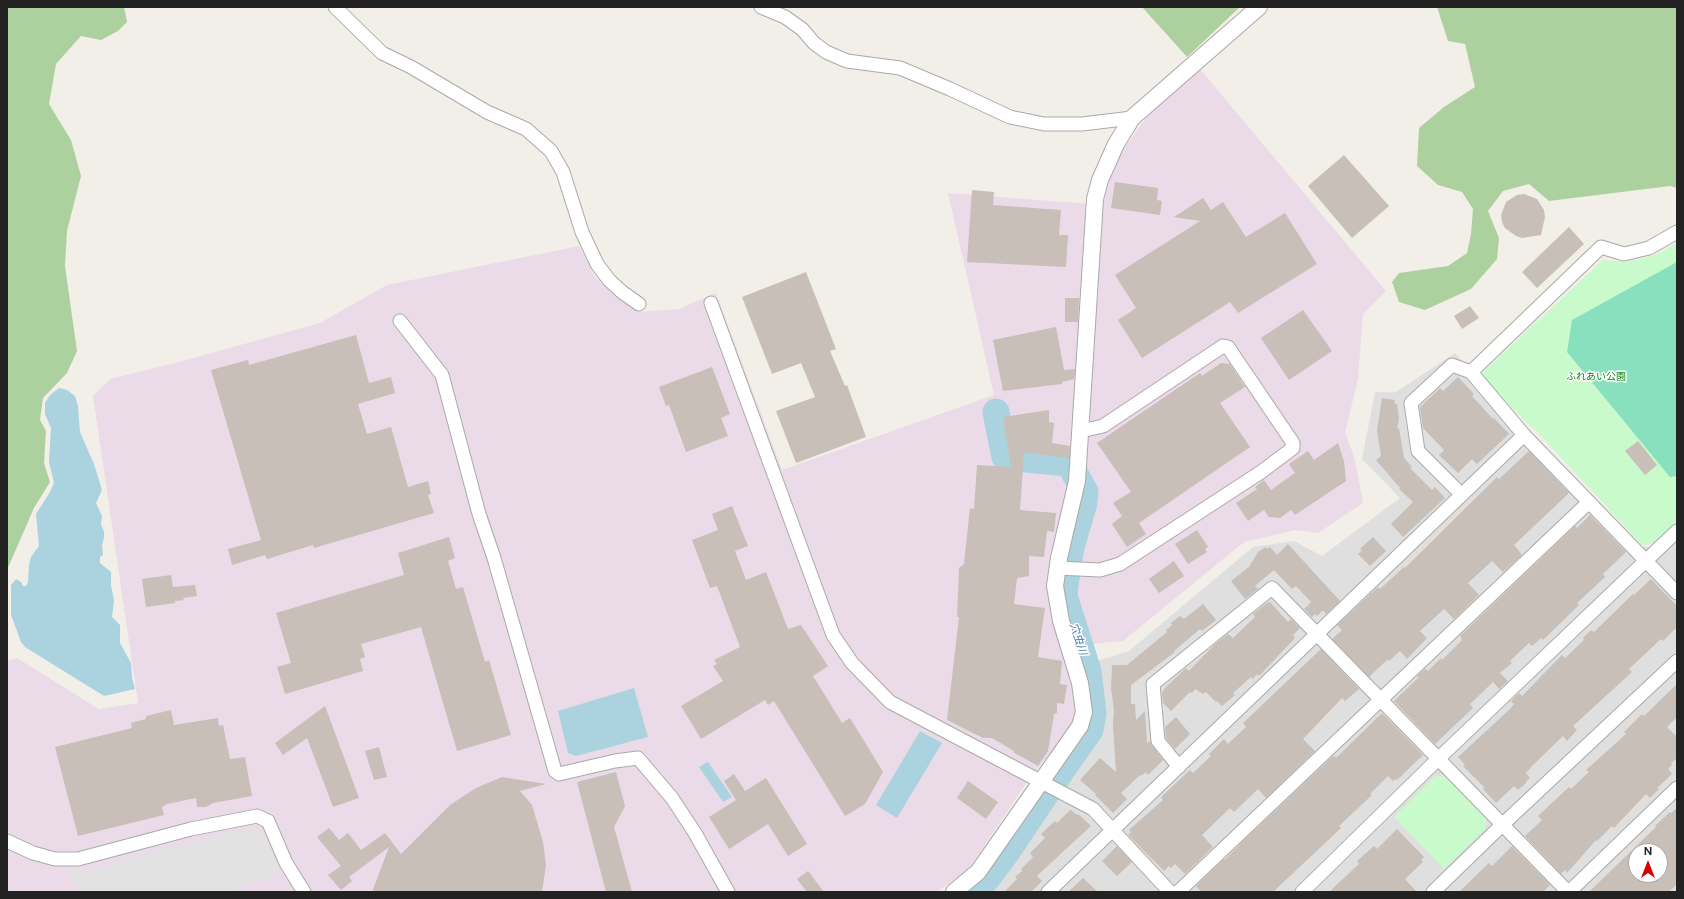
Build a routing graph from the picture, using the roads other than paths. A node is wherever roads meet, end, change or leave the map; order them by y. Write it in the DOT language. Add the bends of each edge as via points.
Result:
graph roads {
  1 [pos="335,7"];
  2 [pos="761,7"];
  3 [pos="1259,7"];
  4 [pos="1132,118"];
  5 [pos="1677,232"];
  6 [pos="711,303"];
  7 [pos="639,304"];
  8 [pos="400,321"];
  9 [pos="1471,372"];
  10 [pos="1081,431"];
  11 [pos="1524,435"];
  12 [pos="1462,495"];
  13 [pos="1589,502"];
  14 [pos="1677,531"];
  15 [pos="1646,561"];
  16 [pos="1057,568"];
  17 [pos="1677,593"];
  18 [pos="1317,634"];
  19 [pos="1677,661"];
  20 [pos="1381,700"];
  21 [pos="1438,759"];
  22 [pos="1179,767"];
  23 [pos="1041,782"];
  24 [pos="1677,788"];
  25 [pos="1502,824"];
  26 [pos="1113,830"];
  27 [pos="7,841"];
  28 [pos="304,892"];
  29 [pos="728,892"];
  30 [pos="954,892"];
  31 [pos="1048,892"];
  32 [pos="1170,892"];
  33 [pos="1178,892"];
  34 [pos="1302,892"];
  35 [pos="1433,892"];
  36 [pos="1568,892"];
  1 -- 7 [label="street" via="382,53 417,70 488,112 526,129 551,151 563,172 582,232 597,264 609,280"];
  2 -- 4 [label="street" via="785,17 802,29 814,43 833,55 847,61 900,68 1010,117 1044,124 1082,124"];
  3 -- 4 [label="street"];
  4 -- 10 [label="street" via="1107,162 1095,199"];
  5 -- 9 [label="street" via="1649,248 1624,254 1601,247"];
  6 -- 23 [label="street" via="833,635 852,663 890,702"];
  8 -- 29 [label="street" via="442,375 479,514 555,771 559,774 638,758 672,798"];
  9 -- 11 [label="street"];
  9 -- 12 [label="street" via="1452,365 1411,403 1418,450"];
  10 -- 16 [label="street" via="1077,481"];
  10 -- 16 [label="street" via="1103,426 1223,346 1228,347 1293,443 1293,448 1261,472 1120,564 1100,570"];
  11 -- 12 [label="street"];
  11 -- 13 [label="street"];
  12 -- 18 [label="street"];
  13 -- 15 [label="street"];
  13 -- 20 [label="street"];
  14 -- 15 [label="street"];
  15 -- 17 [label="street"];
  15 -- 21 [label="street"];
  16 -- 23 [label="street" via="1057,603 1080,683 1084,712 1080,726"];
  18 -- 20 [label="street"];
  18 -- 22 [label="street"];
  18 -- 22 [label="street" via="1272,588 1153,684 1158,741"];
  19 -- 25 [label="street"];
  20 -- 21 [label="street"];
  20 -- 33 [label="street"];
  21 -- 25 [label="street"];
  21 -- 34 [label="street"];
  22 -- 26 [label="street"];
  23 -- 26 [label="street" via="1093,809"];
  23 -- 30 [label="street" via="978,872"];
  24 -- 36 [label="street"];
  25 -- 35 [label="street"];
  25 -- 36 [label="street"];
  26 -- 31 [label="street"];
  26 -- 32 [label="street"];
  27 -- 28 [label="street" via="33,853 55,859 78,859 192,829 257,816 268,821 286,863"];
}
